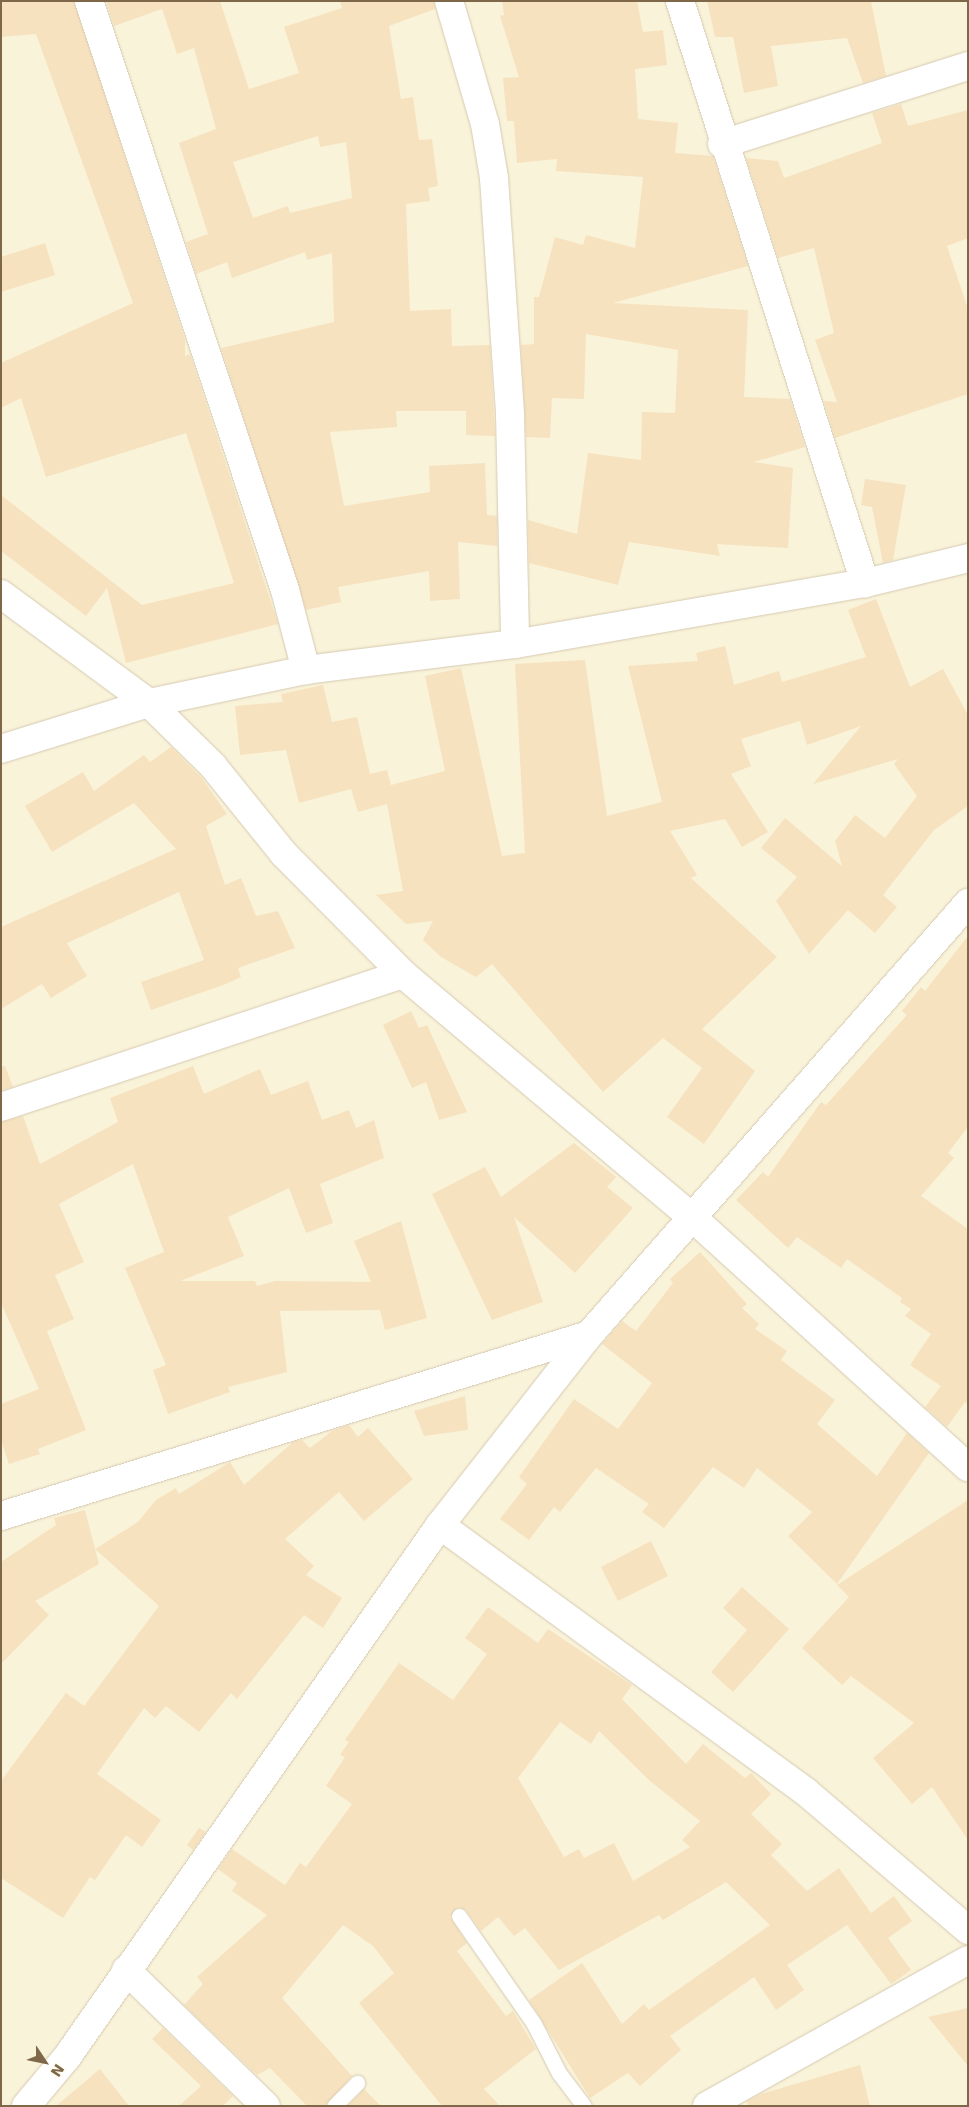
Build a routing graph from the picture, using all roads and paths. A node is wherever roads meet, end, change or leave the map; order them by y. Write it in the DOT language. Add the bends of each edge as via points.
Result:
graph roads {
  1 [pos="89,1"];
  2 [pos="449,1"];
  3 [pos="680,1"];
  4 [pos="968,66"];
  5 [pos="722,144"];
  6 [pos="968,558"];
  7 [pos="865,583"];
  8 [pos="1,594"];
  9 [pos="515,644"];
  10 [pos="306,670"];
  11 [pos="150,703"];
  12 [pos="1,749"];
  13 [pos="968,903"];
  14 [pos="402,974"];
  15 [pos="1,1107"];
  16 [pos="693,1218"];
  17 [pos="589,1335"];
  18 [pos="968,1467"];
  19 [pos="1,1516"];
  20 [pos="440,1525"];
  21 [pos="460,1916"];
  22 [pos="968,1930"];
  23 [pos="968,1960"];
  24 [pos="126,1970"];
  25 [pos="357,2083"];
  26 [pos="26,2106"];
  27 [pos="266,2106"];
  28 [pos="334,2106"];
  29 [pos="584,2106"];
  30 [pos="708,2106"];
  1 -- 10 [label="street" via="285,590"];
  2 -- 9 [label="street" via="485,124 494,178 510,415"];
  3 -- 5 [label="street"];
  4 -- 5 [label="street"];
  5 -- 7 [label="street"];
  6 -- 7 [label="street"];
  7 -- 9 [label="street"];
  8 -- 11 [label="street"];
  9 -- 10 [label="street"];
  10 -- 11 [label="street"];
  11 -- 12 [label="street"];
  11 -- 14 [label="street" via="213,766 284,854"];
  13 -- 16 [label="street"];
  14 -- 15 [label="street"];
  14 -- 16 [label="street"];
  16 -- 17 [label="street"];
  16 -- 18 [label="street"];
  17 -- 19 [label="street"];
  17 -- 20 [label="street"];
  20 -- 22 [label="street" via="806,1792"];
  20 -- 24 [label="street"];
  21 -- 29 [label="lane" via="534,2024 559,2073"];
  23 -- 30 [label="street"];
  24 -- 26 [label="street" via="67,2057"];
  24 -- 27 [label="street"];
  25 -- 28 [label="lane"];
}
